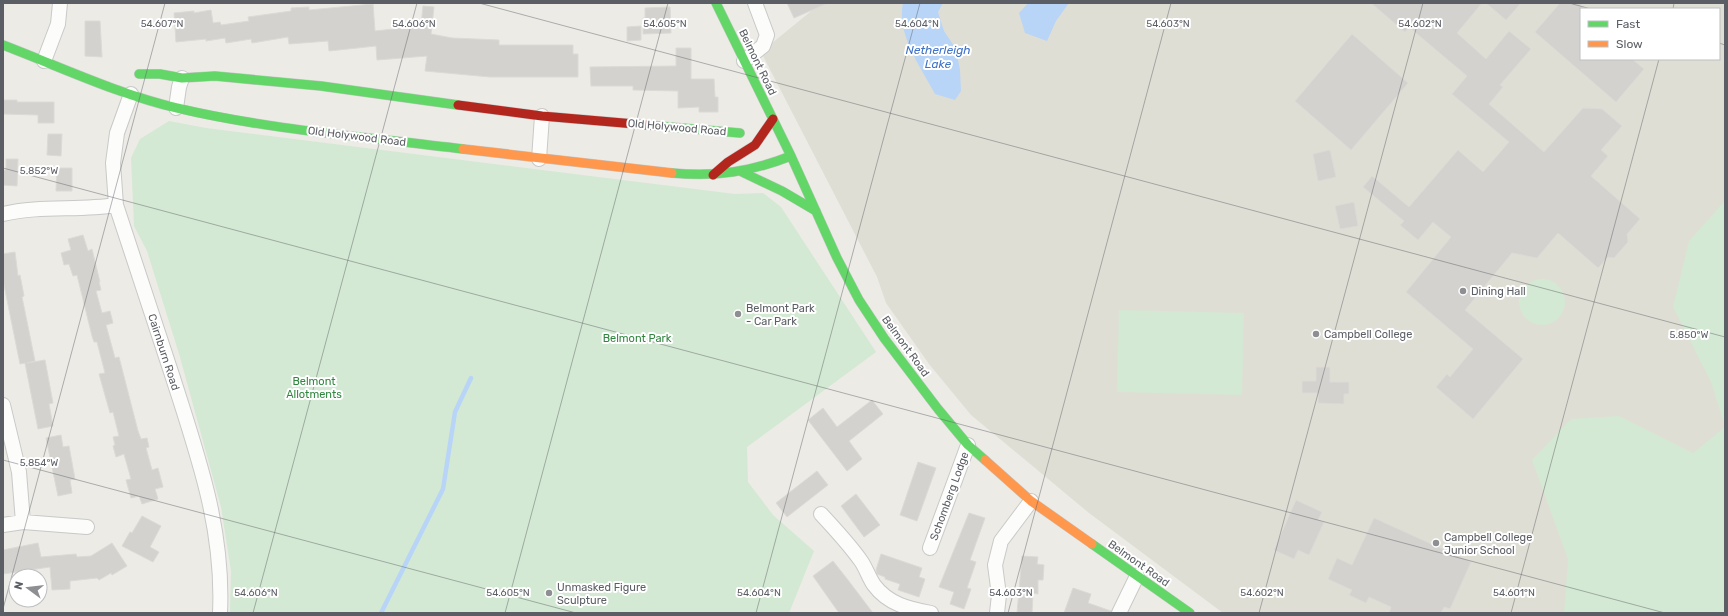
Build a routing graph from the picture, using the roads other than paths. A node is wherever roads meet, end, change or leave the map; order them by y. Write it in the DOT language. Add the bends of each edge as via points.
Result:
graph roads {
  1 [pos="60,3"];
  2 [pos="716,3"];
  3 [pos="755,3"];
  4 [pos="3,45"];
  5 [pos="44,61"];
  6 [pos="744,61"];
  7 [pos="139,74"];
  8 [pos="182,78"];
  9 [pos="131,94"];
  10 [pos="176,108"];
  11 [pos="542,116"];
  12 [pos="773,119"];
  13 [pos="740,133"];
  14 [pos="791,156"];
  15 [pos="539,159"];
  16 [pos="742,172"];
  17 [pos="713,175"];
  18 [pos="116,205"];
  19 [pos="816,211"];
  20 [pos="3,214"];
  21 [pos="3,405"];
  22 [pos="968,445"];
  23 [pos="1031,501"];
  24 [pos="821,514"];
  25 [pos="23,522"];
  26 [pos="3,525"];
  27 [pos="87,527"];
  28 [pos="930,548"];
  29 [pos="1137,576"];
  30 [pos="220,609"];
  31 [pos="931,613"];
  32 [pos="996,613"];
  33 [pos="1119,613"];
  34 [pos="1190,613"];
  1 -- 5 [label="street" via="58,24"];
  2 -- 6 [label="street, Belmont Road"];
  3 -- 6 [label="street" via="767,35 763,46"];
  4 -- 5 [label="street, Old Holywood Road"];
  5 -- 9 [label="street, Old Holywood Road"];
  6 -- 12 [label="street, Belmont Road"];
  7 -- 8 [label="street, Old Holywood Road"];
  8 -- 10 [label="street"];
  8 -- 11 [label="street, Old Holywood Road" via="215,76 321,86"];
  9 -- 10 [label="street, Old Holywood Road"];
  9 -- 18 [label="street, Cairnburn Road" via="117,133 113,163"];
  10 -- 15 [label="street, Old Holywood Road" via="240,121"];
  11 -- 13 [label="street, Old Holywood Road"];
  11 -- 15 [label="street"];
  12 -- 14 [label="street, Belmont Road"];
  12 -- 17 [label="street" via="755,145"];
  14 -- 16 [label="street, Old Holywood Road"];
  14 -- 19 [label="street, Belmont Road"];
  15 -- 17 [label="street, Old Holywood Road"];
  16 -- 17 [label="street, Old Holywood Road"];
  16 -- 19 [label="street"];
  18 -- 20 [label="street" via="94,209 21,210"];
  18 -- 30 [label="street, Cairnburn Road" via="210,500 220,574"];
  19 -- 22 [label="street, Belmont Road" via="863,307 905,366"];
  21 -- 25 [label="street" via="19,472"];
  22 -- 23 [label="street, Belmont Road"];
  22 -- 28 [label="street, Schomberg Lodge"];
  23 -- 29 [label="street, Belmont Road"];
  23 -- 32 [label="street" via="1001,541 995,565 999,595"];
  24 -- 31 [label="street" via="845,540 875,585 888,599 907,609"];
  25 -- 26 [label="street"];
  25 -- 27 [label="street"];
  29 -- 33 [label="street"];
  29 -- 34 [label="street, Belmont Road"];
}
